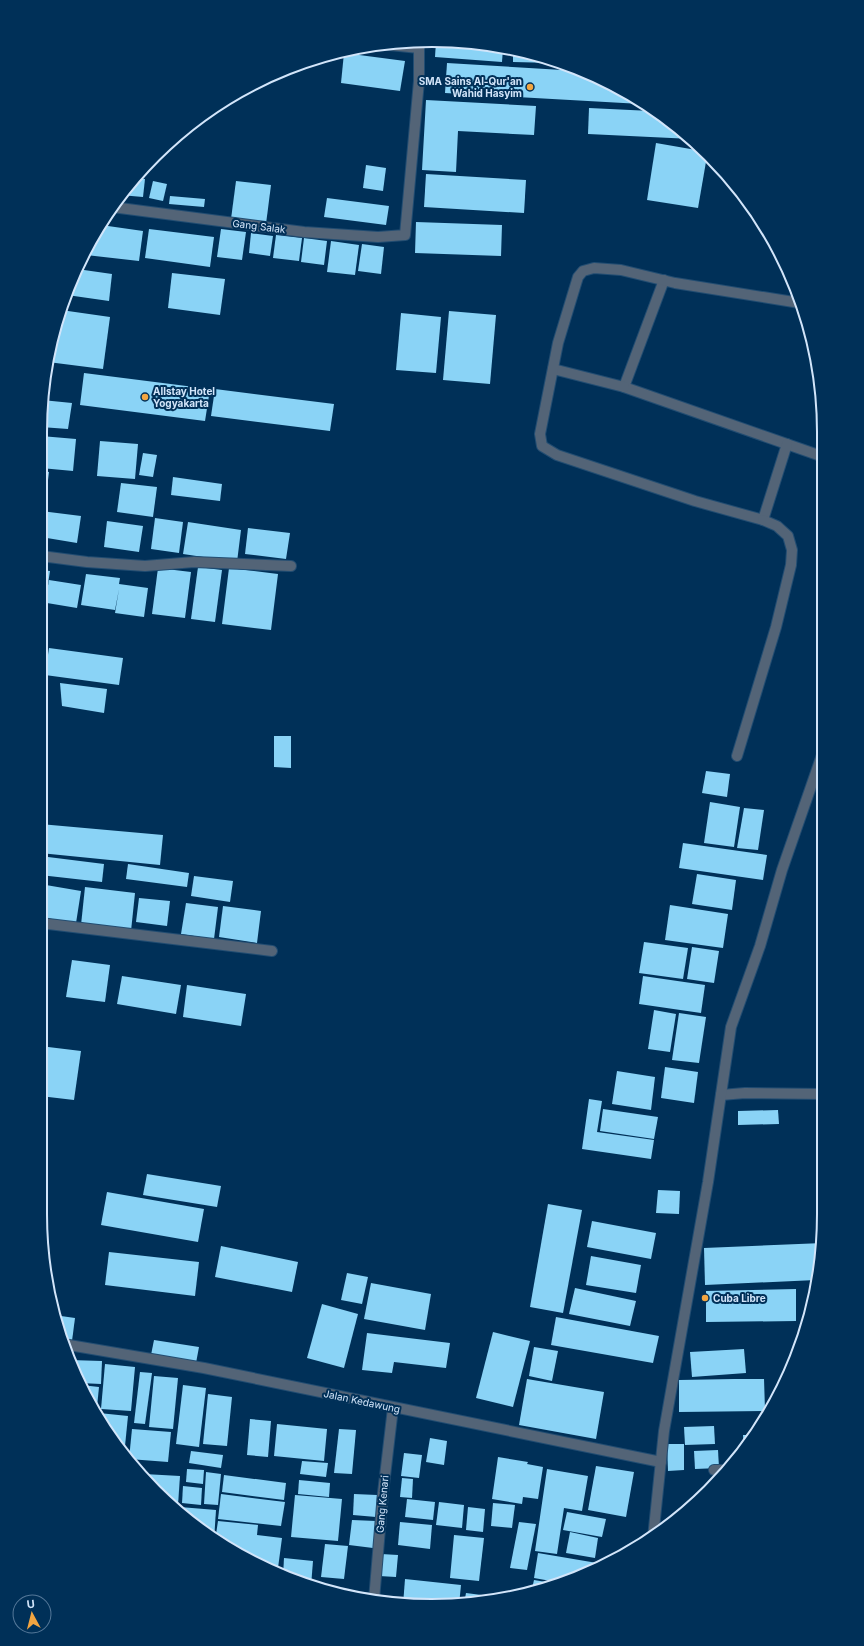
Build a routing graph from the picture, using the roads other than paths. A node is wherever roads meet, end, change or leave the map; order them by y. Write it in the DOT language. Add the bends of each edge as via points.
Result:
graph roads {
  1 [pos="419,48"];
  2 [pos="120,208"];
  3 [pos="664,280"];
  4 [pos="795,302"];
  5 [pos="553,368"];
  6 [pos="624,387"];
  7 [pos="787,444"];
  8 [pos="817,455"];
  9 [pos="763,520"];
  10 [pos="47,557"];
  11 [pos="291,566"];
  12 [pos="737,756"];
  13 [pos="817,769"];
  14 [pos="47,924"];
  15 [pos="272,951"];
  16 [pos="817,1094"];
  17 [pos="721,1095"];
  18 [pos="70,1345"];
  19 [pos="393,1408"];
  20 [pos="661,1462"];
  21 [pos="714,1470"];
  22 [pos="719,1470"];
  23 [pos="654,1528"];
  24 [pos="374,1595"];
  1 -- 2 [label="street, Gang Salak" via="419,82 406,235 378,237 304,232"];
  3 -- 4 [label="street"];
  3 -- 5 [label="street" via="621,270 594,268 581,272 558,343"];
  3 -- 6 [label="street"];
  5 -- 6 [label="street"];
  5 -- 9 [label="street" via="540,434 544,448 695,501"];
  6 -- 7 [label="street"];
  7 -- 8 [label="street"];
  7 -- 9 [label="street"];
  9 -- 12 [label="street" via="777,526 788,536 792,550 791,565 776,627"];
  10 -- 11 [label="street" via="145,566 194,562"];
  13 -- 17 [label="street" via="731,1028"];
  14 -- 15 [label="street"];
  16 -- 17 [label="street"];
  17 -- 20 [label="street" via="664,1431"];
  18 -- 19 [label="street, Jalan Kedawung" via="204,1368"];
  19 -- 20 [label="street, Jalan Kedawung"];
  19 -- 24 [label="street, Gang Kenari"];
  20 -- 23 [label="street"];
  21 -- 22 [label="street"];
}
